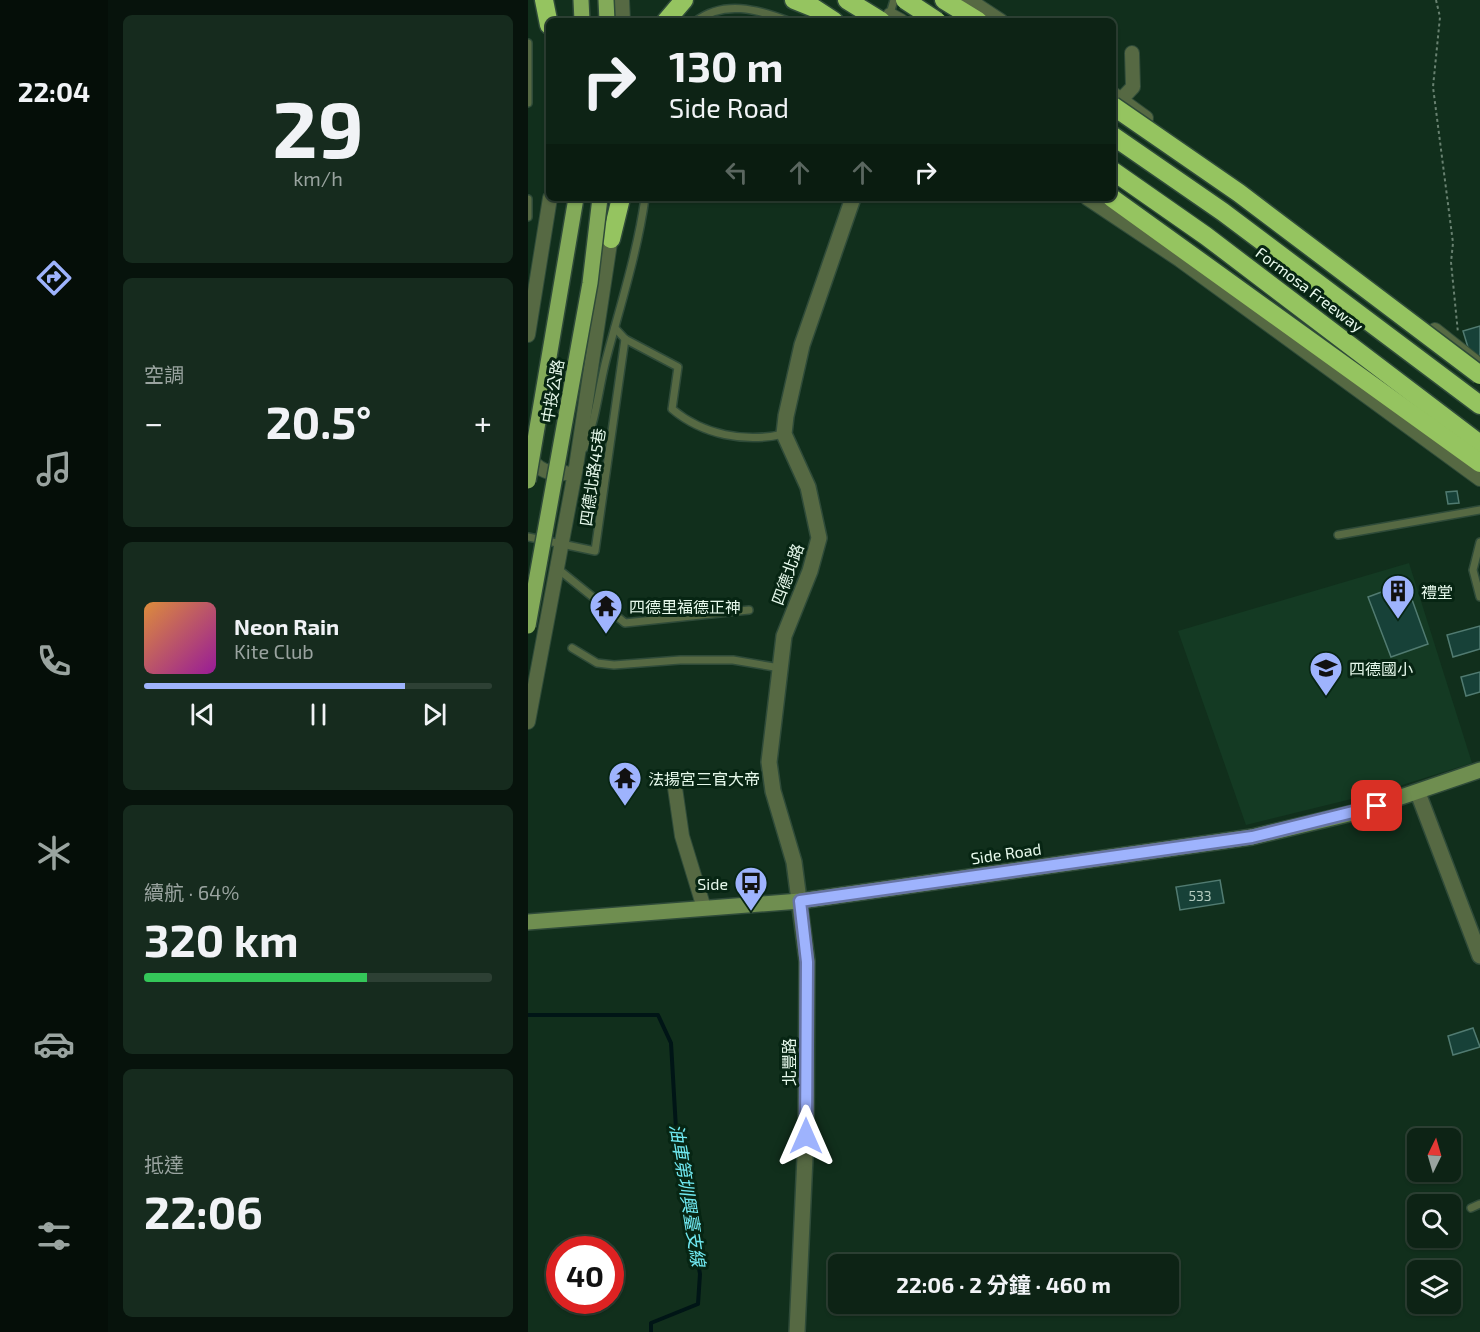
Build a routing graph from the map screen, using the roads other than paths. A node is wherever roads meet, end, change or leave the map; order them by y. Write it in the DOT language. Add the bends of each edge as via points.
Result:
graph roads {
  1 [pos="544,0"];
  2 [pos="552,0"];
  3 [pos="581,0"];
  4 [pos="606,0"];
  5 [pos="622,0"];
  6 [pos="684,0"];
  7 [pos="794,0"];
  8 [pos="847,0"];
  9 [pos="894,0"];
  10 [pos="905,0"];
  11 [pos="919,0"];
  12 [pos="944,0"];
  13 [pos="969,0"];
  14 [pos="548,18"];
  15 [pos="553,18"];
  16 [pos="582,18"];
  17 [pos="607,18"];
  18 [pos="623,18"];
  19 [pos="669,18"];
  20 [pos="701,18"];
  21 [pos="780,18"];
  22 [pos="829,18"];
  23 [pos="885,18"];
  24 [pos="890,18"];
  25 [pos="913,18"];
  26 [pos="932,18"];
  27 [pos="973,18"];
  28 [pos="996,18"];
  29 [pos="528,43"];
  30 [pos="1132,53"];
  31 [pos="1116,101"];
  32 [pos="528,103"];
  33 [pos="1116,103"];
  34 [pos="1116,103"];
  35 [pos="1116,138"];
  36 [pos="1116,173"];
  37 [pos="528,199"];
  38 [pos="549,201"];
  39 [pos="575,201"];
  40 [pos="600,201"];
  41 [pos="614,201"];
  42 [pos="620,201"];
  43 [pos="645,201"];
  44 [pos="852,201"];
  45 [pos="1091,201"];
  46 [pos="1116,201"];
  47 [pos="528,217"];
  48 [pos="611,239"];
  49 [pos="531,294"];
  50 [pos="615,328"];
  51 [pos="528,335"];
  52 [pos="625,339"];
  53 [pos="1480,366"];
  54 [pos="1480,375"];
  55 [pos="1480,405"];
  56 [pos="784,434"];
  57 [pos="1480,444"];
  58 [pos="528,455"];
  59 [pos="1480,463"];
  60 [pos="576,467"];
  61 [pos="1480,479"];
  62 [pos="528,481"];
  63 [pos="1480,510"];
  64 [pos="1338,535"];
  65 [pos="528,537"];
  66 [pos="1480,542"];
  67 [pos="560,543"];
  68 [pos="556,568"];
  69 [pos="1480,597"];
  70 [pos="749,609"];
  71 [pos="528,626"];
  72 [pos="572,648"];
  73 [pos="780,668"];
  74 [pos="528,722"];
  75 [pos="1480,770"];
  76 [pos="674,781"];
  77 [pos="1418,793"];
  78 [pos="800,901"];
  79 [pos="704,908"];
  80 [pos="528,922"];
  81 [pos="1480,956"];
  82 [pos="1480,1204"];
  83 [pos="1471,1208"];
  84 [pos="797,1332"];
  1 -- 14 [label="highway"];
  2 -- 15 [label="street"];
  3 -- 16 [label="main road"];
  4 -- 17 [label="main road"];
  5 -- 18 [label="street"];
  6 -- 19 [label="highway"];
  7 -- 22 [label="highway"];
  8 -- 23 [label="highway"];
  9 -- 24 [label="lane"];
  10 -- 26 [label="highway, bridge"];
  11 -- 25 [label="street"];
  12 -- 27 [label="highway"];
  13 -- 28 [label="street"];
  20 -- 21 [label="lane" via="717,9 737,6"];
  29 -- 32 [label="lane"];
  30 -- 31 [label="street" via="1133,87"];
  33 -- 53 [label="street"];
  34 -- 54 [label="highway, bridge"];
  35 -- 55 [label="highway, Formosa Freeway" via="1223,212"];
  36 -- 57 [label="highway, Formosa Freeway"];
  37 -- 47 [label="lane"];
  38 -- 49 [label="street"];
  39 -- 62 [label="main road, 中投公路, bridge"];
  40 -- 71 [label="main road, 中投公路, bridge" via="590,283"];
  41 -- 48 [label="street"];
  42 -- 48 [label="highway"];
  43 -- 50 [label="lane" via="639,239"];
  44 -- 56 [label="street" via="802,345"];
  45 -- 61 [label="street" via="1180,260"];
  46 -- 59 [label="highway"];
  48 -- 60 [label="street"];
  49 -- 51 [label="street"];
  50 -- 52 [label="lane"];
  50 -- 60 [label="lane" via="595,424"];
  52 -- 56 [label="lane" via="678,367 672,409 692,424 747,439"];
  52 -- 67 [label="lane, 四德北路45巷" via="595,551"];
  56 -- 73 [label="street, 四德北路" via="808,487 819,538 784,636"];
  58 -- 60 [label="street" via="535,466 554,474"];
  60 -- 67 [label="street"];
  63 -- 64 [label="lane"];
  65 -- 67 [label="lane, 四德北路45巷"];
  66 -- 69 [label="lane" via="1473,570"];
  67 -- 68 [label="street"];
  68 -- 70 [label="lane" via="624,623"];
  68 -- 74 [label="street"];
  72 -- 73 [label="lane" via="597,663 615,665 733,660"];
  73 -- 78 [label="street, 四德北路" via="769,762"];
  75 -- 77 [label="main road, Side Road"];
  76 -- 79 [label="street" via="682,836"];
  77 -- 78 [label="main road, Side Road" via="1252,837"];
  77 -- 81 [label="street"];
  78 -- 79 [label="main road, Side Road"];
  78 -- 84 [label="street, 北豐路" via="807,962 806,1136"];
  79 -- 80 [label="main road, Side Road"];
  82 -- 83 [label="lane"];
}
